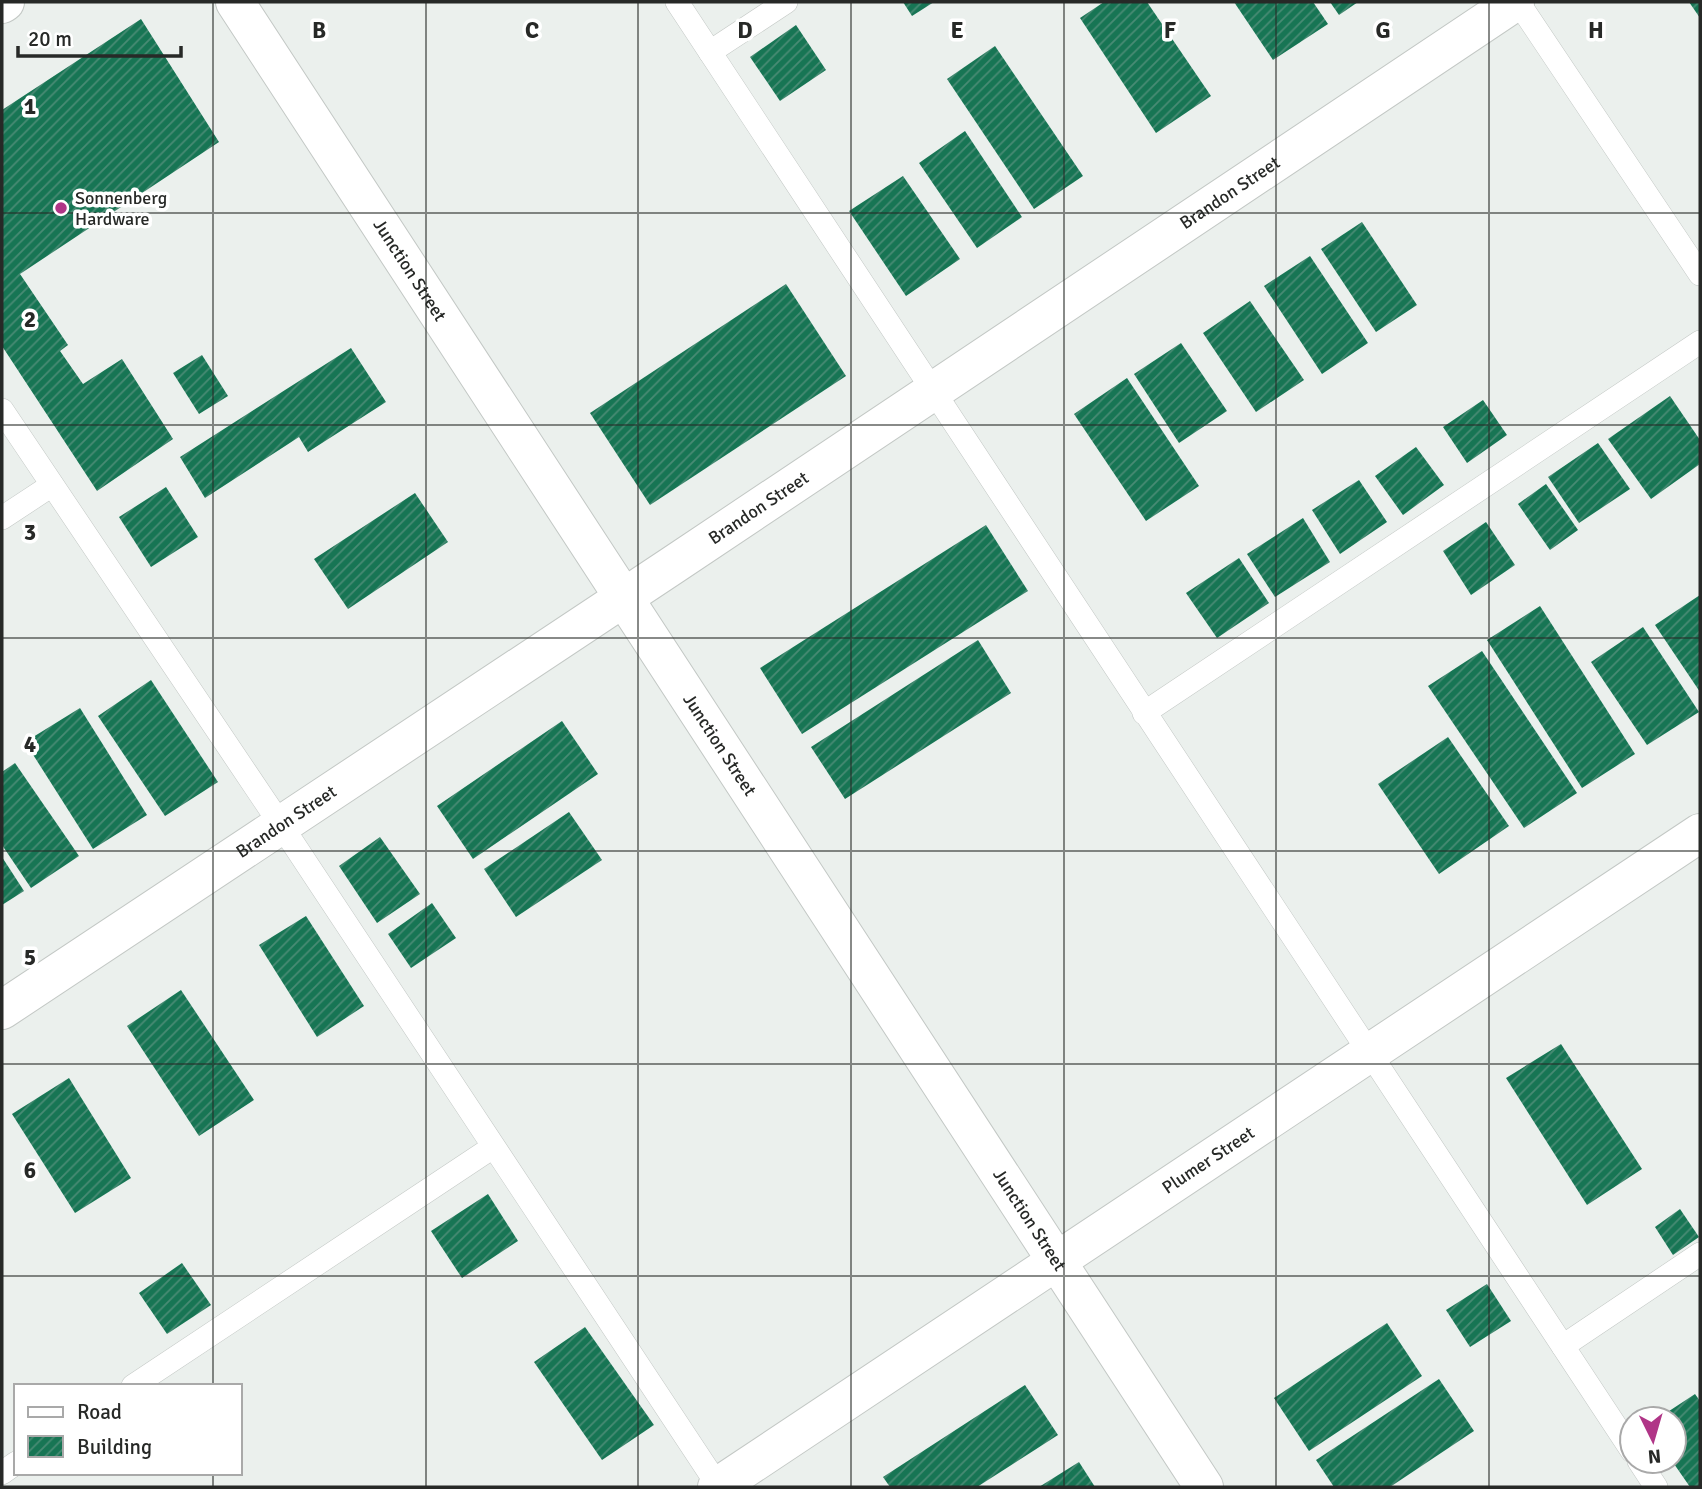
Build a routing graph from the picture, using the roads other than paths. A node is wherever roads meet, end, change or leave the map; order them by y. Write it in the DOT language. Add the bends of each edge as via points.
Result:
graph roads {
  1 [pos="235,2"];
  2 [pos="677,2"];
  3 [pos="786,2"];
  4 [pos="1516,2"];
  5 [pos="710,52"];
  6 [pos="1700,274"];
  7 [pos="1700,342"];
  8 [pos="932,392"];
  9 [pos="2,410"];
  10 [pos="52,485"];
  11 [pos="2,518"];
  12 [pos="625,597"];
  13 [pos="1144,713"];
  14 [pos="281,825"];
  15 [pos="1700,833"];
  16 [pos="2,1010"];
  17 [pos="1369,1053"];
  18 [pos="493,1147"];
  19 [pos="1700,1254"];
  20 [pos="1057,1261"];
  21 [pos="1563,1346"];
  22 [pos="136,1384"];
  23 [pos="1618,1430"];
  24 [pos="718,1487"];
  25 [pos="1204,1487"];
  1 -- 12 [label="street, Junction Street"];
  2 -- 5 [label="lane"];
  3 -- 5 [label="lane"];
  4 -- 6 [label="lane"];
  4 -- 8 [label="street, Brandon Street"];
  5 -- 8 [label="lane"];
  7 -- 13 [label="lane"];
  8 -- 12 [label="street, Brandon Street"];
  8 -- 13 [label="lane"];
  9 -- 10 [label="lane"];
  10 -- 11 [label="lane"];
  10 -- 14 [label="lane"];
  12 -- 14 [label="street, Brandon Street"];
  12 -- 20 [label="street, Junction Street"];
  13 -- 17 [label="lane"];
  14 -- 16 [label="street, Brandon Street"];
  14 -- 18 [label="lane"];
  15 -- 17 [label="street, Plumer Street"];
  17 -- 20 [label="street, Plumer Street"];
  17 -- 21 [label="lane"];
  18 -- 22 [label="lane"];
  18 -- 24 [label="lane"];
  19 -- 21 [label="lane"];
  20 -- 24 [label="street, Plumer Street"];
  20 -- 25 [label="street, Junction Street"];
  21 -- 23 [label="lane"];
}
